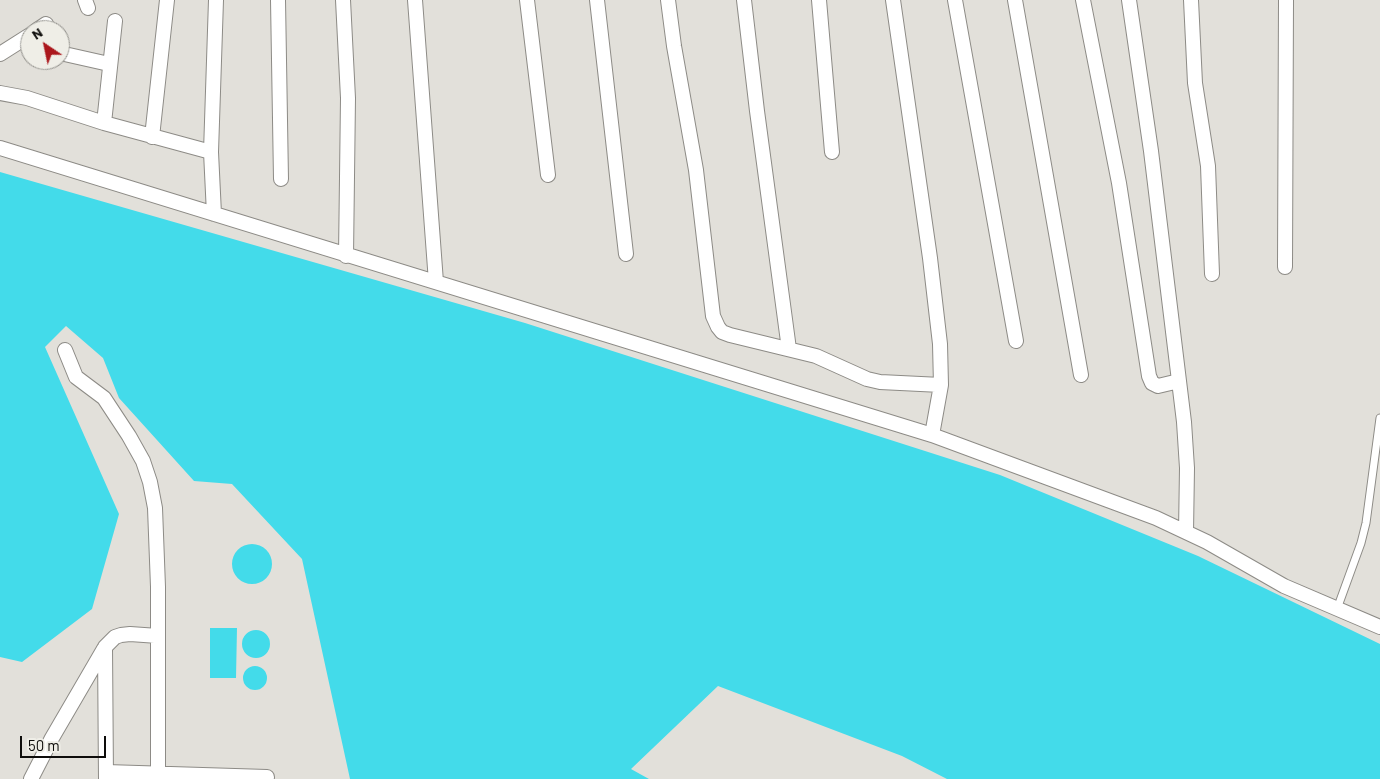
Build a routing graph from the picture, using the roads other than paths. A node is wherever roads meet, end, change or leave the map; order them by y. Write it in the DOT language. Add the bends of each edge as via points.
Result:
graph roads {
  1 [pos="167,0"];
  2 [pos="216,0"];
  3 [pos="278,0"];
  4 [pos="343,0"];
  5 [pos="415,0"];
  6 [pos="527,0"];
  7 [pos="597,0"];
  8 [pos="668,0"];
  9 [pos="744,0"];
  10 [pos="819,0"];
  11 [pos="893,0"];
  12 [pos="955,0"];
  13 [pos="1015,0"];
  14 [pos="1083,0"];
  15 [pos="1129,0"];
  16 [pos="1191,0"];
  17 [pos="1286,0"];
  18 [pos="115,21"];
  19 [pos="20,41"];
  20 [pos="0,54"];
  21 [pos="70,55"];
  22 [pos="109,64"];
  23 [pos="0,93"];
  24 [pos="104,123"];
  25 [pos="152,137"];
  26 [pos="0,148"];
  27 [pos="211,152"];
  28 [pos="832,152"];
  29 [pos="548,175"];
  30 [pos="281,179"];
  31 [pos="214,214"];
  32 [pos="626,254"];
  33 [pos="346,256"];
  34 [pos="1285,267"];
  35 [pos="1212,274"];
  36 [pos="436,282"];
  37 [pos="1016,341"];
  38 [pos="789,349"];
  39 [pos="65,350"];
  40 [pos="1082,375"];
  41 [pos="1179,381"];
  42 [pos="941,385"];
  43 [pos="1380,418"];
  44 [pos="932,435"];
  45 [pos="1186,532"];
  46 [pos="1336,610"];
  47 [pos="1380,627"];
  48 [pos="158,636"];
  49 [pos="105,647"];
  50 [pos="106,775"];
  51 [pos="158,776"];
  52 [pos="267,777"];
  53 [pos="31,779"];
  1 -- 25 [label="street"];
  2 -- 27 [label="street"];
  3 -- 30 [label="street"];
  4 -- 33 [label="street" via="348,98"];
  5 -- 36 [label="street"];
  6 -- 29 [label="street"];
  7 -- 32 [label="street"];
  8 -- 38 [label="street" via="696,170 713,316 722,332"];
  9 -- 38 [label="street"];
  10 -- 28 [label="street"];
  11 -- 42 [label="street" via="930,258 940,344"];
  12 -- 37 [label="street"];
  13 -- 40 [label="street"];
  14 -- 41 [label="street" via="1119,182 1149,376 1158,386"];
  15 -- 41 [label="street"];
  16 -- 35 [label="street" via="1195,83 1208,166"];
  17 -- 34 [label="street"];
  18 -- 22 [label="street"];
  19 -- 20 [label="street"];
  21 -- 22 [label="street"];
  22 -- 24 [label="street"];
  23 -- 24 [label="street" via="27,98"];
  24 -- 25 [label="street"];
  25 -- 27 [label="street"];
  26 -- 31 [label="street"];
  27 -- 31 [label="street"];
  31 -- 33 [label="street"];
  33 -- 36 [label="street"];
  36 -- 44 [label="street"];
  38 -- 42 [label="street" via="816,356 867,379"];
  39 -- 48 [label="street" via="76,377 104,398 129,436 150,482 157,541"];
  41 -- 45 [label="street" via="1187,468"];
  42 -- 44 [label="street"];
  43 -- 46 [label="lane" via="1366,523"];
  44 -- 45 [label="street"];
  45 -- 46 [label="street" via="1284,586"];
  46 -- 47 [label="street"];
  48 -- 49 [label="street" via="121,635"];
  48 -- 51 [label="street"];
  49 -- 50 [label="street"];
  49 -- 53 [label="street"];
  50 -- 51 [label="street"];
  51 -- 52 [label="street"];
}
